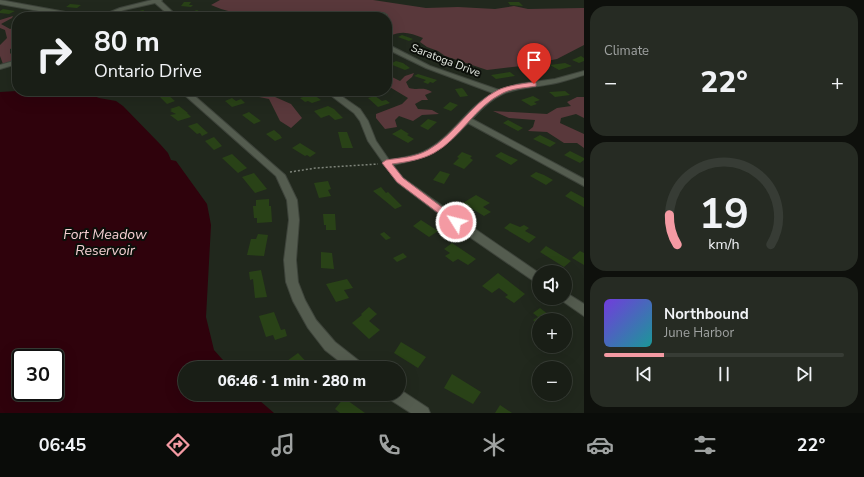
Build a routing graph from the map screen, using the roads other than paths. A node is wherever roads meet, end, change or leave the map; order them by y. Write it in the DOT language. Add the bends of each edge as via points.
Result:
graph roads {
  1 [pos="158,0"];
  2 [pos="0,2"];
  3 [pos="55,12"];
  4 [pos="114,12"];
  5 [pos="170,12"];
  6 [pos="392,49"];
  7 [pos="12,64"];
  8 [pos="0,68"];
  9 [pos="584,73"];
  10 [pos="499,92"];
  11 [pos="190,96"];
  12 [pos="336,96"];
  13 [pos="466,119"];
  14 [pos="386,163"];
  15 [pos="584,182"];
  16 [pos="532,274"];
  17 [pos="572,302"];
  18 [pos="584,311"];
  19 [pos="349,361"];
  20 [pos="405,401"];
  21 [pos="423,413"];
  1 -- 4 [label="street"];
  1 -- 5 [label="street"];
  2 -- 3 [label="street"];
  6 -- 10 [label="street, Saratoga Drive" via="428,67"];
  7 -- 8 [label="street"];
  9 -- 10 [label="street"];
  10 -- 13 [label="street"];
  11 -- 19 [label="street" via="280,175 292,200 294,220 290,260 292,282 299,301 312,324 330,346"];
  12 -- 14 [label="street" via="356,110"];
  13 -- 14 [label="street" via="431,152 419,157"];
  13 -- 15 [label="street"];
  14 -- 16 [label="street" via="400,180 422,197"];
  17 -- 18 [label="street"];
  20 -- 21 [label="street"];
}
